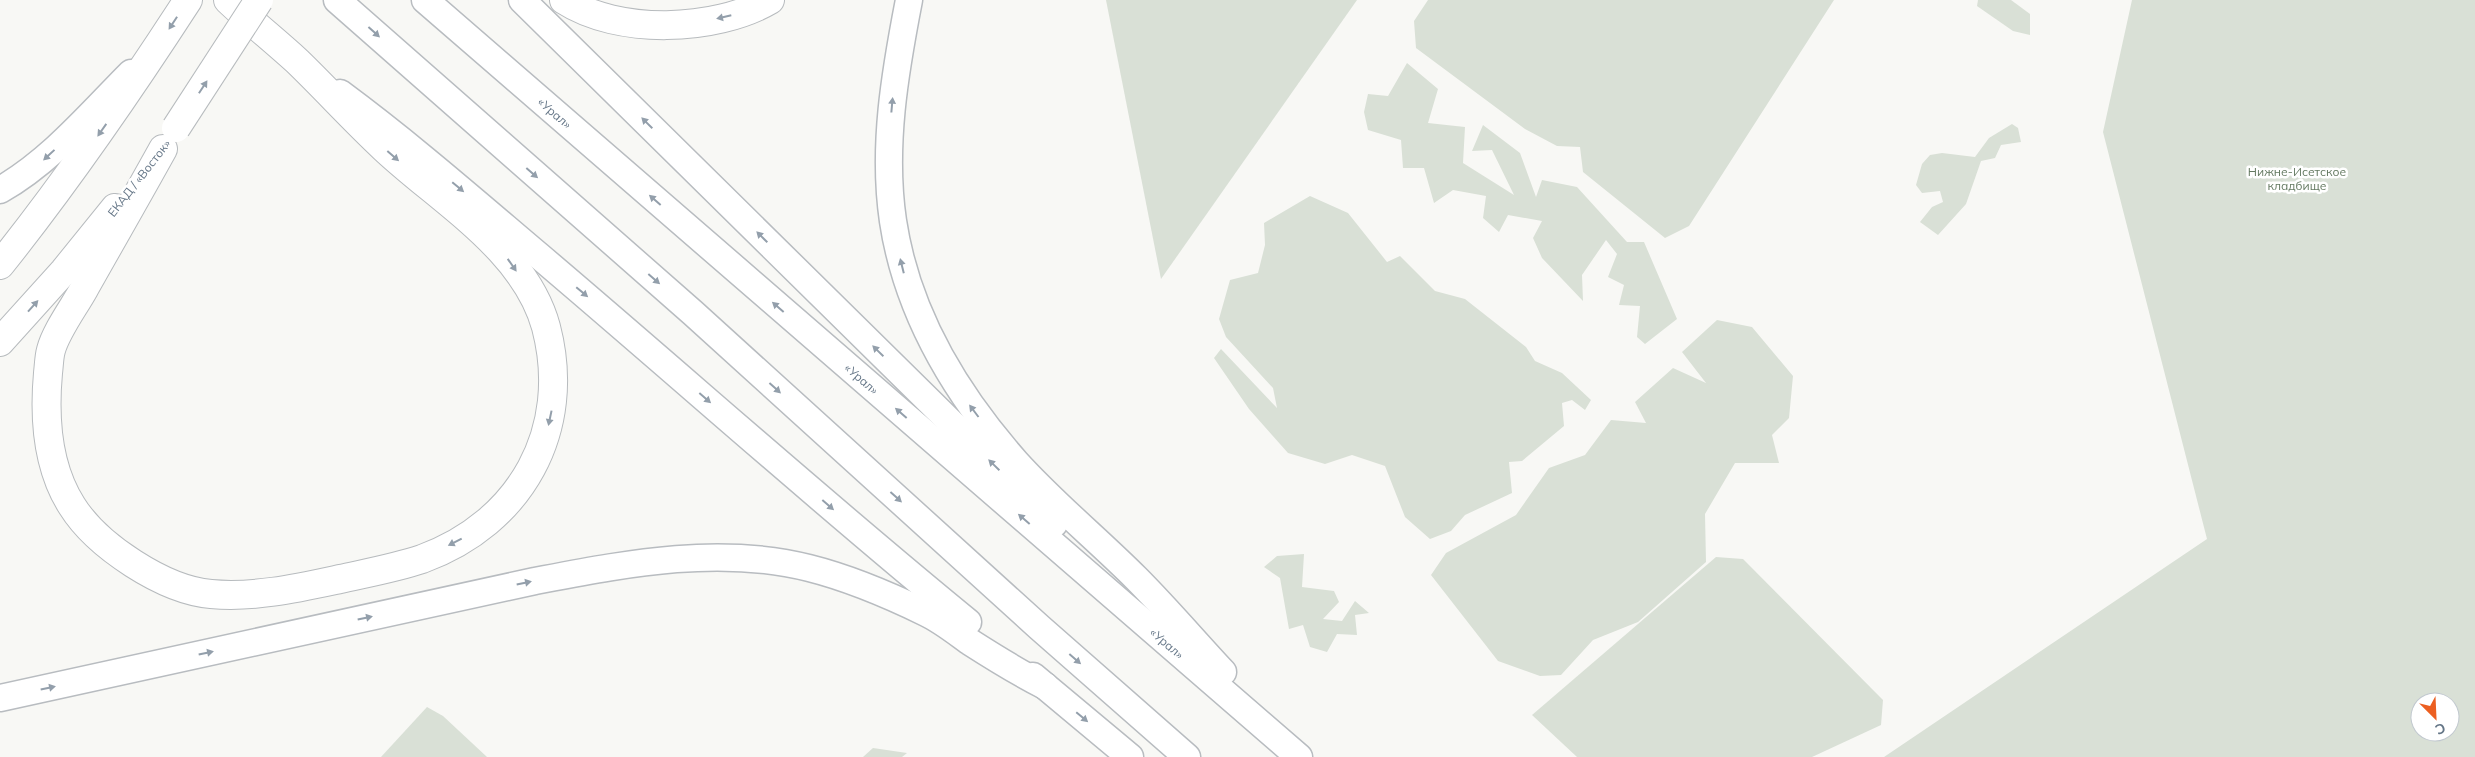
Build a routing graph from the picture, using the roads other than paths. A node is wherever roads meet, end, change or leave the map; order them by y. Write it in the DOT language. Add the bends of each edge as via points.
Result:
graph roads {
  1 [pos="188,0"];
  2 [pos="259,0"];
  3 [pos="337,0"];
  4 [pos="425,0"];
  5 [pos="522,0"];
  6 [pos="564,0"];
  7 [pos="770,0"];
  8 [pos="909,0"];
  9 [pos="229,1"];
  10 [pos="158,46"];
  11 [pos="296,60"];
  12 [pos="170,139"];
  13 [pos="0,190"];
  14 [pos="0,265"];
  15 [pos="0,342"];
  16 [pos="1045,686"];
  17 [pos="1237,687"];
  18 [pos="0,698"];
  19 [pos="1130,757"];
  20 [pos="1187,757"];
  21 [pos="1299,757"];
  22 [pos="1316,757"];
  1 -- 10 [label="highway, one-way"];
  12 -- 2 [label="highway, ЕКАД / «Восток», one-way, bridge"];
  3 -- 20 [label="main road, one-way" via="693,313"];
  21 -- 4 [label="main road, «Урал», one-way"];
  17 -- 5 [label="main road, one-way" via="1058,527"];
  7 -- 6 [label="highway, one-way" via="733,15 702,23 670,26 637,24 604,16"];
  17 -- 8 [label="main road, one-way" via="1137,580 1017,463 972,410 920,319 903,271 893,220 889,137 894,75"];
  9 -- 11 [label="highway"];
  10 -- 13 [label="main road, one-way" via="47,157 22,178"];
  10 -- 14 [label="highway, one-way" via="42,213"];
  11 -- 12 [label="highway, one-way" via="384,148 500,248 533,296 546,327 553,391 551,416 543,445 526,480 476,532 423,558 387,568 256,594 208,594 166,582 134,564 103,541 72,507 56,470 48,437 46,394 51,348"];
  11 -- 16 [label="main road, one-way" via="391,130 642,342 865,538"];
  15 -- 12 [label="highway, ЕКАД / «Восток», one-way" via="64,271"];
  18 -- 16 [label="main road, one-way" via="535,581 622,564 687,557 754,559 808,568 862,585 928,614 1010,668"];
  16 -- 19 [label="main road, one-way"];
  17 -- 22 [label="main road"];
}
